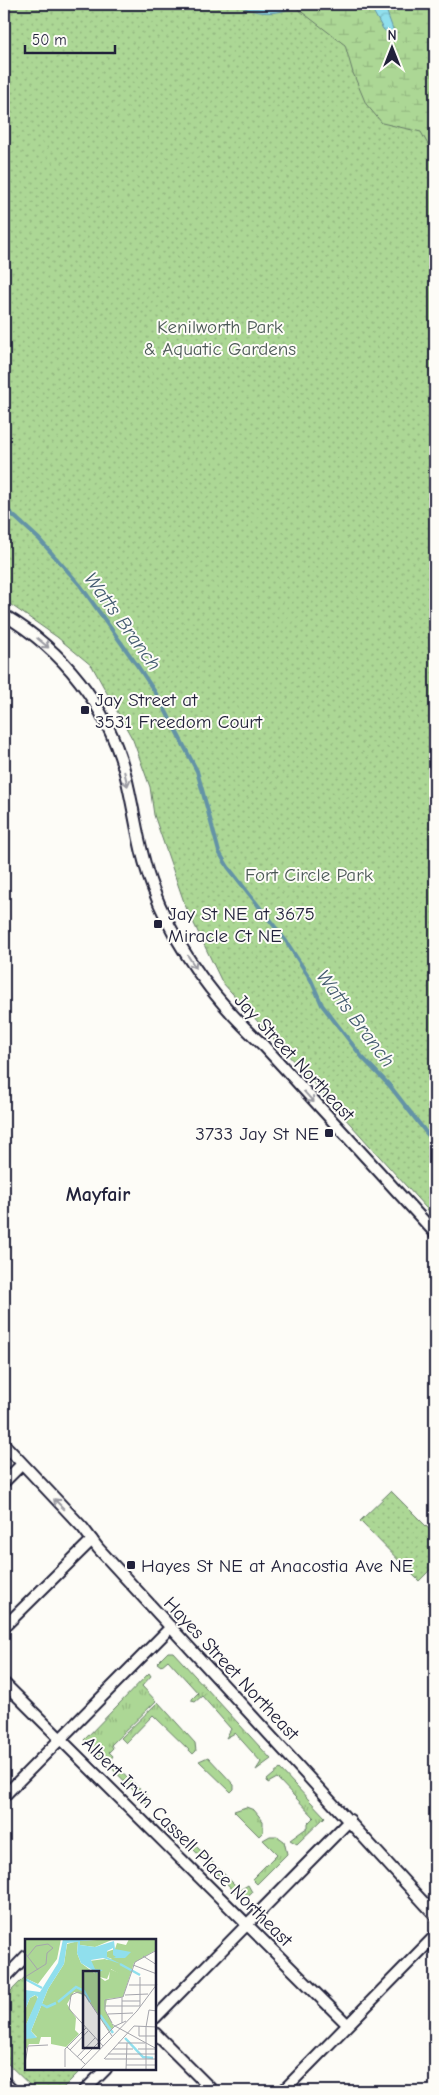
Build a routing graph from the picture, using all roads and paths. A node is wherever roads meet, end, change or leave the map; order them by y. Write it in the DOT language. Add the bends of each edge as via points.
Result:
graph roads {
  1 [pos="4,615"];
  2 [pos="435,1233"];
  3 [pos="4,1444"];
  4 [pos="22,1464"];
  5 [pos="4,1482"];
  6 [pos="92,1540"];
  7 [pos="4,1627"];
  8 [pos="171,1627"];
  9 [pos="4,1682"];
  10 [pos="60,1739"];
  11 [pos="4,1796"];
  12 [pos="350,1820"];
  13 [pos="435,1915"];
  14 [pos="247,1925"];
  15 [pos="435,1936"];
  16 [pos="25,1957"];
  17 [pos="4,1978"];
  18 [pos="156,2017"];
  19 [pos="347,2024"];
  20 [pos="156,2034"];
  21 [pos="105,2070"];
  22 [pos="4,2082"];
  23 [pos="13,2091"];
  24 [pos="84,2091"];
  25 [pos="213,2091"];
  26 [pos="283,2091"];
  1 -- 2 [label="street, Jay Street Northeast, one-way" via="58,656 94,701 124,771 138,838 153,888 180,943 219,1001"];
  3 -- 4 [label="street, Hayes Street Northeast"];
  4 -- 5 [label="street"];
  6 -- 4 [label="street, Hayes Street Northeast, one-way"];
  6 -- 7 [label="street"];
  6 -- 8 [label="street, Hayes Street Northeast"];
  8 -- 10 [label="street"];
  8 -- 12 [label="street, Hayes Street Northeast"];
  9 -- 10 [label="street, Albert Irvin Cassell Place Northeast"];
  10 -- 11 [label="street"];
  10 -- 14 [label="street, Albert Irvin Cassell Place Northeast"];
  12 -- 13 [label="street, Hayes Street Northeast"];
  12 -- 14 [label="street"];
  14 -- 18 [label="street"];
  14 -- 19 [label="street, Albert Irvin Cassell Place Northeast"];
  15 -- 19 [label="street"];
  16 -- 17 [label="street"];
  19 -- 26 [label="street"];
  20 -- 25 [label="street"];
  21 -- 24 [label="street"];
  22 -- 23 [label="street"];
}
